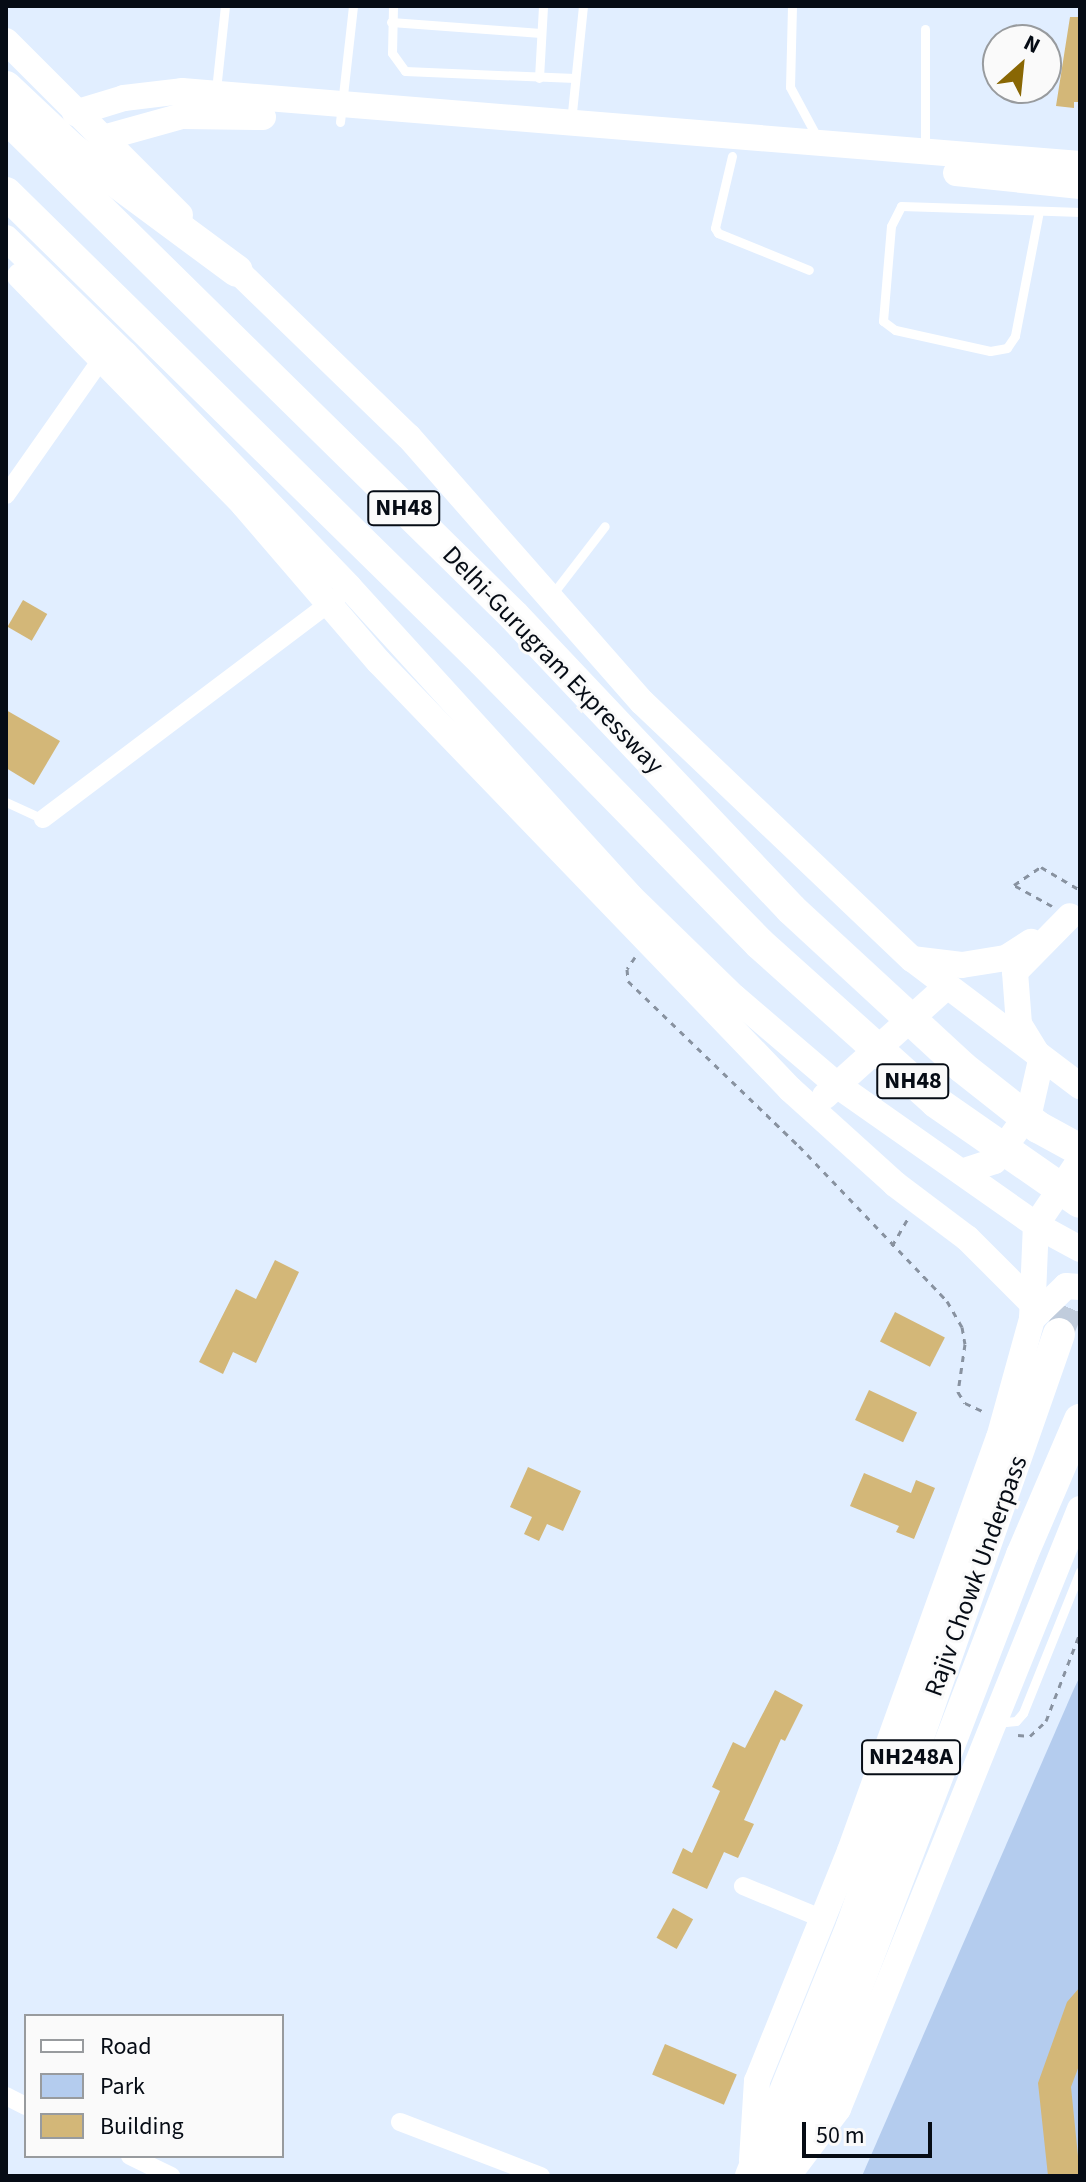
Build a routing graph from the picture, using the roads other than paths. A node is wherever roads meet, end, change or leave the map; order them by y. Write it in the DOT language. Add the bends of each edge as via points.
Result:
graph roads {
  1 [pos="225,6"];
  2 [pos="353,6"];
  3 [pos="393,6"];
  4 [pos="543,6"];
  5 [pos="583,6"];
  6 [pos="792,6"];
  7 [pos="391,22"];
  8 [pos="925,29"];
  9 [pos="541,33"];
  10 [pos="6,41"];
  11 [pos="539,78"];
  12 [pos="575,78"];
  13 [pos="6,87"];
  14 [pos="215,104"];
  15 [pos="75,113"];
  16 [pos="340,115"];
  17 [pos="6,117"];
  18 [pos="571,125"];
  19 [pos="103,138"];
  20 [pos="821,144"];
  21 [pos="925,154"];
  22 [pos="732,156"];
  23 [pos="1080,164"];
  24 [pos="1080,186"];
  25 [pos="6,193"];
  26 [pos="1039,211"];
  27 [pos="1080,212"];
  28 [pos="6,238"];
  29 [pos="6,262"];
  30 [pos="809,270"];
  31 [pos="237,271"];
  32 [pos="107,351"];
  33 [pos="6,495"];
  34 [pos="605,526"];
  35 [pos="349,587"];
  36 [pos="550,598"];
  37 [pos="329,605"];
  38 [pos="6,802"];
  39 [pos="43,819"];
  40 [pos="1075,911"];
  41 [pos="912,959"];
  42 [pos="947,986"];
  43 [pos="1041,1060"];
  44 [pos="837,1085"];
  45 [pos="1080,1086"];
  46 [pos="812,1109"];
  47 [pos="1080,1150"];
  48 [pos="1080,1160"];
  49 [pos="964,1171"];
  50 [pos="1080,1202"];
  51 [pos="1036,1225"];
  52 [pos="1080,1249"];
  53 [pos="1080,1287"];
  54 [pos="1041,1319"];
  55 [pos="1080,1420"];
  56 [pos="1080,1509"];
  57 [pos="1080,1571"];
  58 [pos="992,1728"];
  59 [pos="743,1886"];
  60 [pos="823,1919"];
  61 [pos="6,2096"];
  62 [pos="24,2105"];
  63 [pos="400,2122"];
  64 [pos="134,2158"];
  65 [pos="171,2176"];
  66 [pos="541,2176"];
  67 [pos="751,2176"];
  68 [pos="786,2176"];
  1 -- 14 [label="lane"];
  2 -- 16 [label="lane"];
  3 -- 7 [label="lane"];
  4 -- 9 [label="lane"];
  5 -- 12 [label="lane"];
  6 -- 20 [label="lane" via="790,87"];
  7 -- 9 [label="lane"];
  7 -- 11 [label="lane" via="392,53 405,71"];
  8 -- 21 [label="lane"];
  9 -- 11 [label="lane"];
  10 -- 15 [label="main road"];
  11 -- 12 [label="lane"];
  12 -- 18 [label="lane"];
  13 -- 31 [label="highway" via="72,149"];
  14 -- 15 [label="main road" via="150,93"];
  14 -- 16 [label="main road"];
  14 -- 19 [label="main road"];
  15 -- 19 [label="main road"];
  16 -- 18 [label="main road"];
  16 -- 22 [label="main road"];
  17 -- 47 [label="highway, Delhi-Gurugram Expressway / NH48" via="514,616 791,909 962,1067 1038,1127"];
  18 -- 20 [label="main road"];
  19 -- 31 [label="main road"];
  20 -- 21 [label="main road"];
  21 -- 23 [label="main road"];
  22 -- 24 [label="main road"];
  22 -- 30 [label="lane" via="718,233"];
  25 -- 50 [label="highway, Delhi-Gurugram Expressway / NH48" via="483,661 759,943 936,1102"];
  26 -- 26 [label="lane" via="901,206 891,226 883,321 895,330 990,351 1007,348 1015,336"];
  26 -- 27 [label="lane"];
  28 -- 32 [label="main road"];
  29 -- 32 [label="main road"];
  31 -- 36 [label="main road" via="409,437"];
  32 -- 33 [label="street"];
  32 -- 35 [label="main road"];
  32 -- 37 [label="main road"];
  34 -- 36 [label="lane"];
  35 -- 37 [label="street"];
  35 -- 44 [label="main road" via="630,896 734,997"];
  36 -- 41 [label="main road" via="642,702"];
  37 -- 39 [label="street" via="179,712"];
  37 -- 46 [label="main road" via="647,943"];
  38 -- 39 [label="lane"];
  40 -- 41 [label="main road" via="1006,958 962,965"];
  40 -- 43 [label="main road" via="1015,972 1019,1024"];
  41 -- 42 [label="main road"];
  42 -- 43 [label="main road"];
  42 -- 44 [label="main road"];
  43 -- 45 [label="main road"];
  43 -- 49 [label="main road" via="1029,1113 1011,1142 994,1161"];
  44 -- 46 [label="main road"];
  44 -- 49 [label="main road"];
  46 -- 54 [label="main road" via="967,1238"];
  48 -- 51 [label="main road"];
  49 -- 51 [label="main road"];
  51 -- 52 [label="main road"];
  51 -- 54 [label="main road"];
  53 -- 54 [label="main road" via="1066,1286"];
  54 -- 60 [label="main road"];
  54 -- 67 [label="highway, Rajiv Chowk Underpass / NH248A" via="852,1926"];
  55 -- 68 [label="highway, Rajiv Chowk Underpass / NH248A" via="1022,1555"];
  56 -- 58 [label="main road"];
  57 -- 58 [label="lane" via="1023,1713 1016,1721"];
  58 -- 68 [label="main road" via="838,2109"];
  59 -- 60 [label="street"];
  60 -- 67 [label="main road" via="757,2081"];
  61 -- 62 [label="street"];
  63 -- 66 [label="street"];
  64 -- 65 [label="street"];
}
